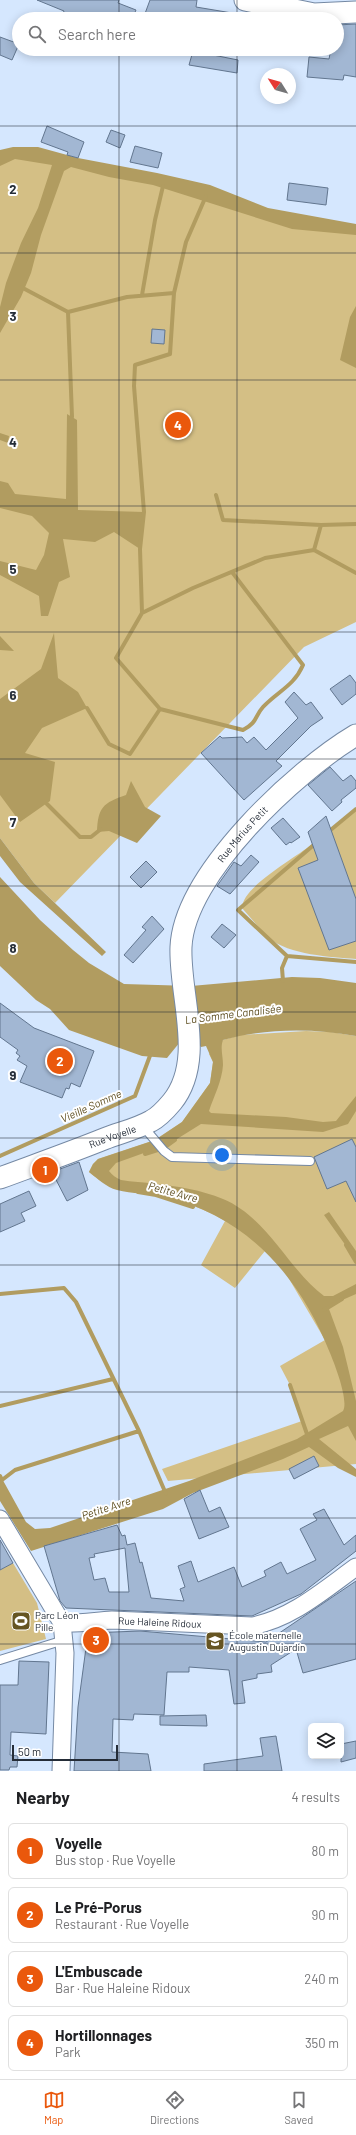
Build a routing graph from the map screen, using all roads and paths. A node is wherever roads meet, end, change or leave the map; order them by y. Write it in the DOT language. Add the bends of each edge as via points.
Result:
graph roads {
  1 [pos="245,0"];
  2 [pos="304,12"];
  3 [pos="356,12"];
  4 [pos="344,13"];
  5 [pos="356,736"];
  6 [pos="190,1057"];
  7 [pos="147,1130"];
  8 [pos="310,1161"];
  9 [pos="0,1178"];
  10 [pos="0,1519"];
  11 [pos="356,1567"];
  12 [pos="63,1632"];
  13 [pos="0,1660"];
  14 [pos="61,1771"];
  1 -- 2 [label="street"];
  3 -- 4 [label="street"];
  5 -- 6 [label="street, Rue Marius Petit" via="318,761 251,822 220,859 196,900 188,918 181,946"];
  6 -- 7 [label="street, Rue Voyelle" via="184,1084 172,1102 152,1120"];
  7 -- 8 [label="lane" via="172,1157"];
  7 -- 9 [label="street, Rue Voyelle"];
  10 -- 12 [label="street" via="44,1593"];
  11 -- 12 [label="street, Rue Haleine Ridoux" via="297,1608 267,1624 252,1626 90,1621 76,1624"];
  12 -- 13 [label="lane"];
  12 -- 14 [label="street" via="65,1689"];
}
